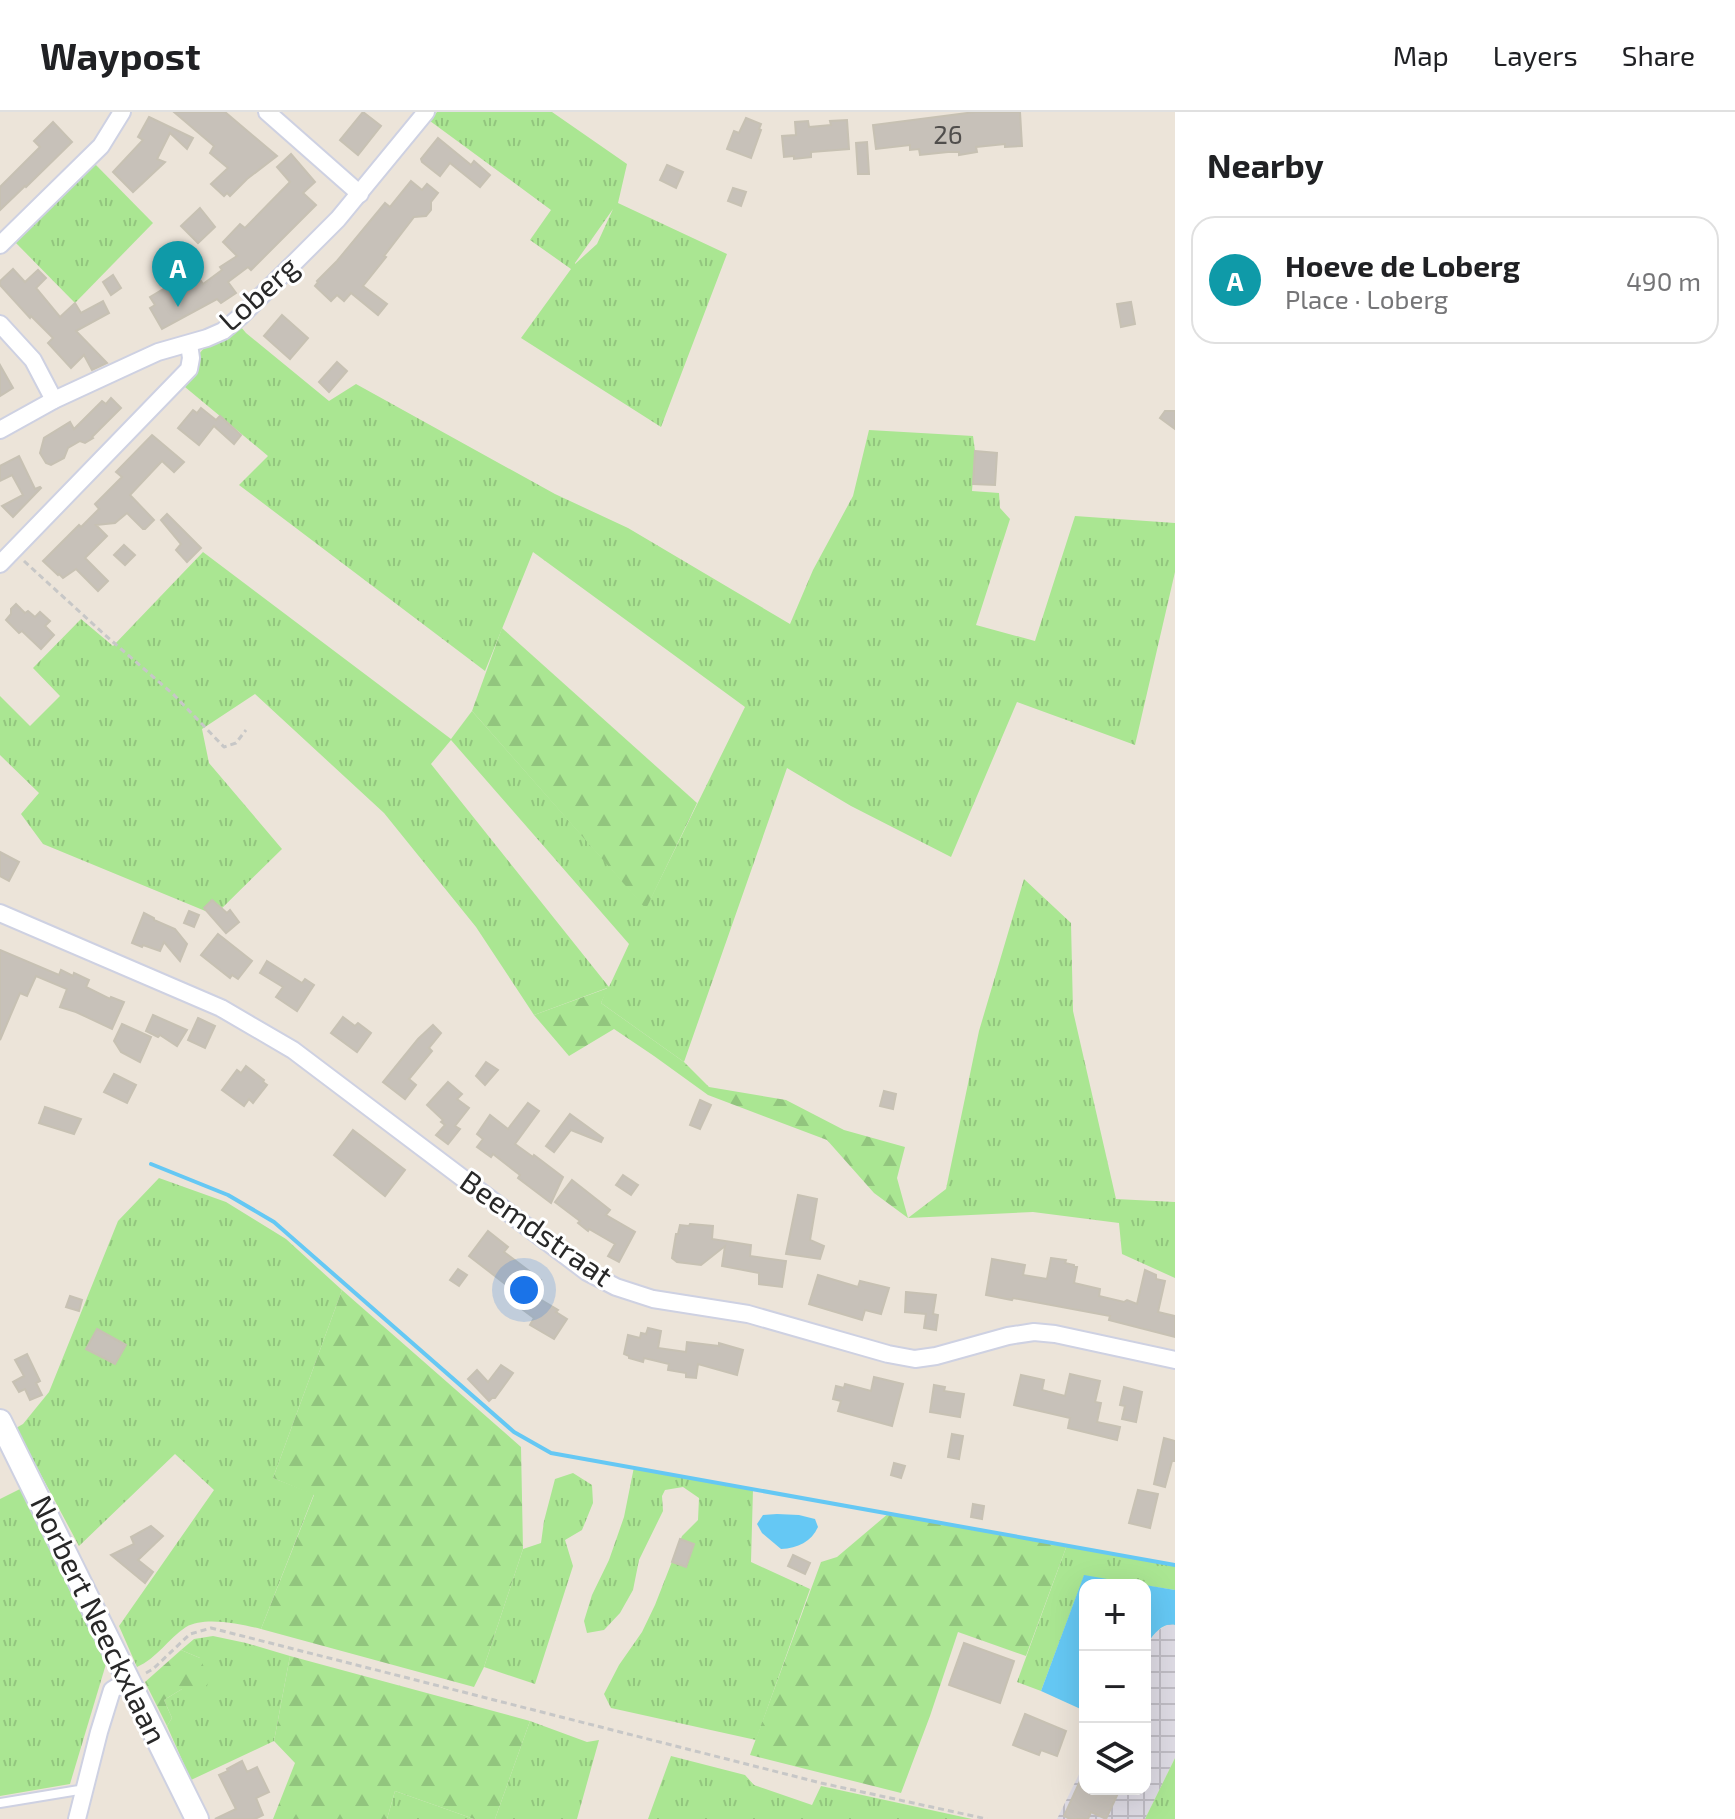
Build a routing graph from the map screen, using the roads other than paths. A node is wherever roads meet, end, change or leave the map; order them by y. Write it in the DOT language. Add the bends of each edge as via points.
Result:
graph roads {
  1 [pos="122,112"];
  2 [pos="267,112"];
  3 [pos="426,112"];
  4 [pos="360,194"];
  5 [pos="0,245"];
  6 [pos="0,324"];
  7 [pos="189,344"];
  8 [pos="54,400"];
  9 [pos="0,430"];
  10 [pos="0,564"];
  11 [pos="0,913"];
  12 [pos="1175,1360"];
  13 [pos="0,1421"];
  14 [pos="128,1680"];
  15 [pos="85,1789"];
  16 [pos="0,1803"];
  17 [pos="77,1819"];
  18 [pos="197,1819"];
  1 -- 5 [label="street" via="101,146"];
  2 -- 4 [label="street"];
  3 -- 4 [label="street, Loberg"];
  4 -- 7 [label="street, Loberg" via="241,316 223,331"];
  6 -- 8 [label="street" via="33,360"];
  7 -- 8 [label="street, Loberg" via="158,352"];
  7 -- 10 [label="street" via="189,369"];
  8 -- 9 [label="street, Loberg"];
  11 -- 12 [label="street, Beemdstraat" via="221,1008 293,1050 587,1272 616,1287 653,1299 748,1314 915,1359 1034,1332"];
  13 -- 14 [label="main road, Norbert Neeckxlaan"];
  14 -- 15 [label="street" via="112,1690"];
  14 -- 18 [label="main road, Norbert Neeckxlaan"];
  15 -- 16 [label="lane"];
  15 -- 17 [label="street"];
}
